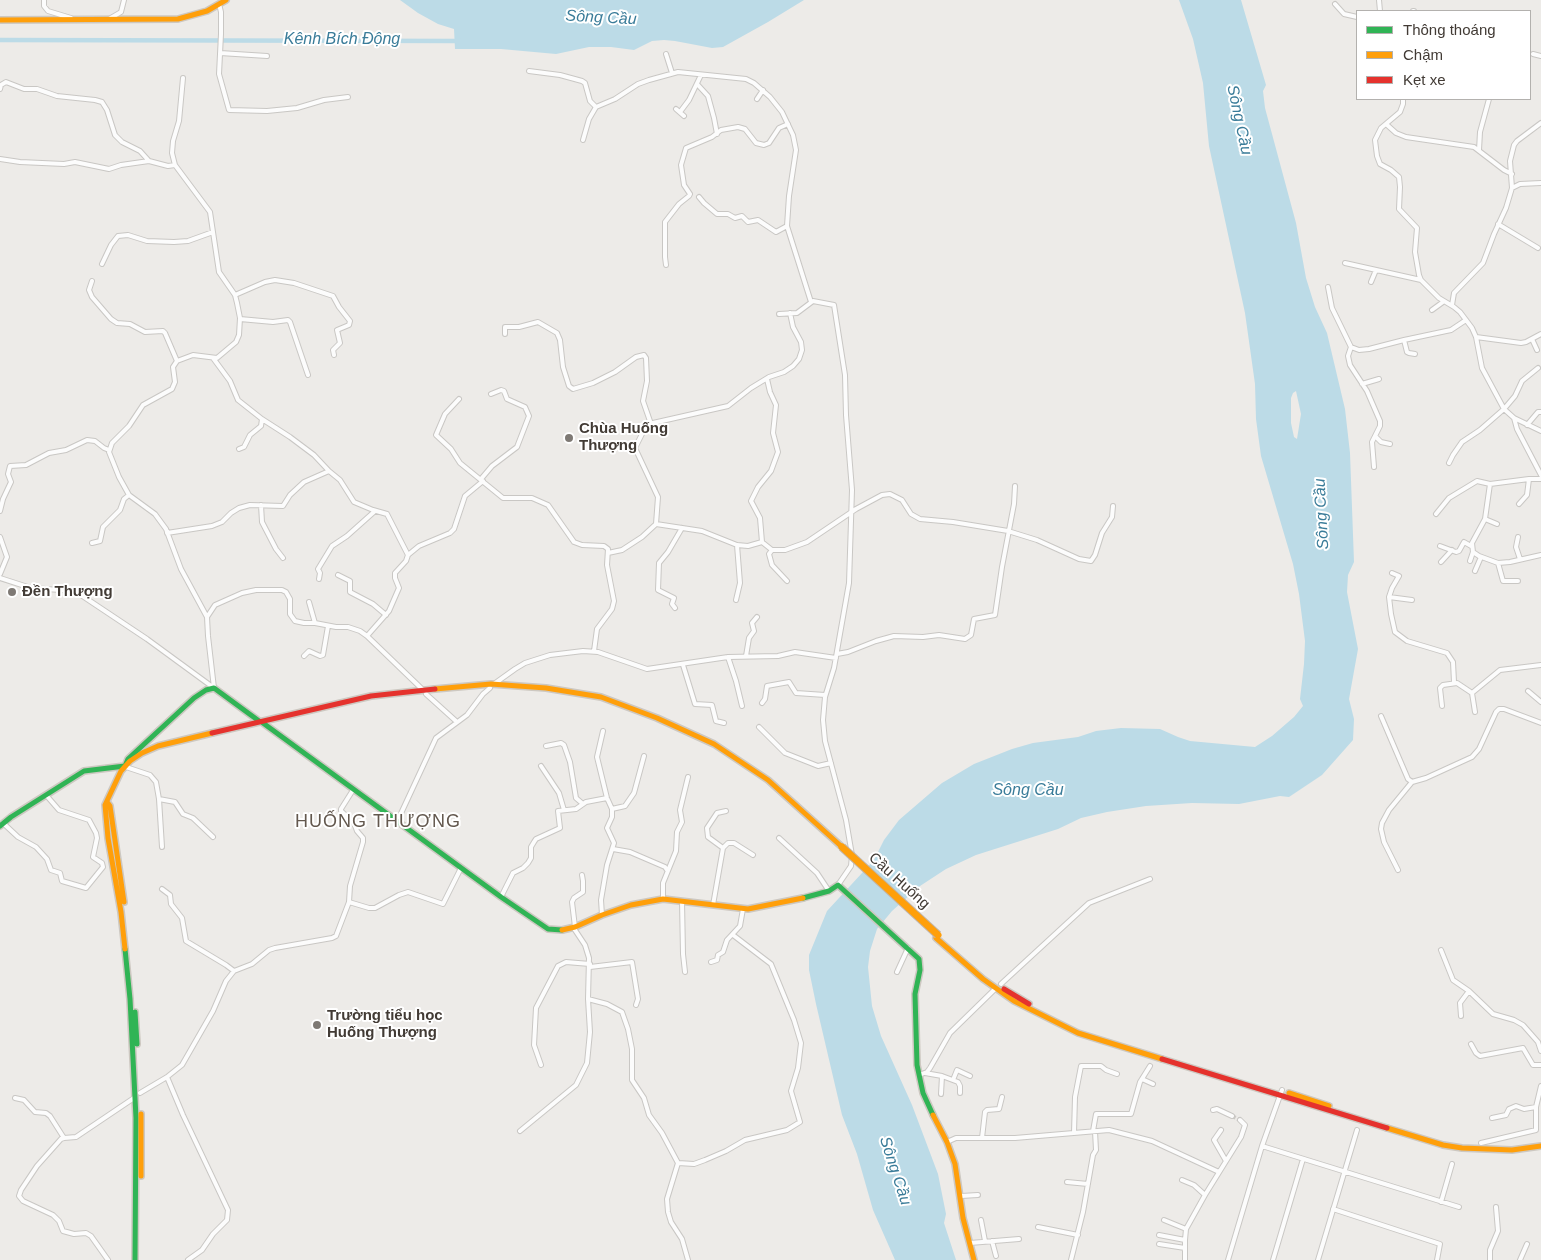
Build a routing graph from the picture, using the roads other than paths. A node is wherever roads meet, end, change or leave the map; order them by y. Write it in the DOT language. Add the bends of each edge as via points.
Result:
graph roads {
  1 [pos="44,0"];
  2 [pos="124,0"];
  3 [pos="226,0"];
  4 [pos="219,4"];
  5 [pos="1334,4"];
  6 [pos="1356,17"];
  7 [pos="76,19"];
  8 [pos="0,20"];
  9 [pos="107,20"];
  10 [pos="220,51"];
  11 [pos="666,54"];
  12 [pos="1533,54"];
  13 [pos="267,56"];
  14 [pos="1541,56"];
  15 [pos="529,72"];
  16 [pos="672,73"];
  17 [pos="701,74"];
  18 [pos="183,78"];
  19 [pos="697,84"];
  20 [pos="0,89"];
  21 [pos="763,90"];
  22 [pos="348,97"];
  23 [pos="757,99"];
  24 [pos="1403,100"];
  25 [pos="1489,100"];
  26 [pos="596,107"];
  27 [pos="684,116"];
  28 [pos="1541,123"];
  29 [pos="788,124"];
  30 [pos="1386,124"];
  31 [pos="717,134"];
  32 [pos="583,140"];
  33 [pos="1479,150"];
  34 [pos="0,159"];
  35 [pos="148,161"];
  36 [pos="175,165"];
  37 [pos="1512,174"];
  38 [pos="1541,183"];
  39 [pos="1512,188"];
  40 [pos="700,197"];
  41 [pos="1498,224"];
  42 [pos="787,226"];
  43 [pos="213,232"];
  44 [pos="1538,248"];
  45 [pos="1345,263"];
  46 [pos="102,264"];
  47 [pos="666,265"];
  48 [pos="1376,270"];
  49 [pos="1421,280"];
  50 [pos="92,281"];
  51 [pos="1371,282"];
  52 [pos="1328,287"];
  53 [pos="235,294"];
  54 [pos="811,302"];
  55 [pos="1443,302"];
  56 [pos="1452,305"];
  57 [pos="1432,310"];
  58 [pos="779,314"];
  59 [pos="790,314"];
  60 [pos="240,319"];
  61 [pos="1466,320"];
  62 [pos="505,334"];
  63 [pos="1541,334"];
  64 [pos="1476,337"];
  65 [pos="1532,339"];
  66 [pos="1404,340"];
  67 [pos="1351,348"];
  68 [pos="1536,350"];
  69 [pos="1415,354"];
  70 [pos="334,355"];
  71 [pos="213,358"];
  72 [pos="177,361"];
  73 [pos="1538,368"];
  74 [pos="308,375"];
  75 [pos="767,379"];
  76 [pos="1379,379"];
  77 [pos="1362,384"];
  78 [pos="491,394"];
  79 [pos="459,399"];
  80 [pos="1504,409"];
  81 [pos="1540,411"];
  82 [pos="1514,418"];
  83 [pos="262,419"];
  84 [pos="651,424"];
  85 [pos="1527,425"];
  86 [pos="1541,431"];
  87 [pos="1375,436"];
  88 [pos="1390,444"];
  89 [pos="239,449"];
  90 [pos="109,450"];
  91 [pos="1449,463"];
  92 [pos="1374,467"];
  93 [pos="329,471"];
  94 [pos="1541,475"];
  95 [pos="1529,479"];
  96 [pos="1541,479"];
  97 [pos="482,480"];
  98 [pos="1490,484"];
  99 [pos="1015,486"];
  100 [pos="129,495"];
  101 [pos="1519,504"];
  102 [pos="261,505"];
  103 [pos="1113,506"];
  104 [pos="0,510"];
  105 [pos="375,511"];
  106 [pos="853,512"];
  107 [pos="1436,514"];
  108 [pos="1485,518"];
  109 [pos="656,524"];
  110 [pos="1497,524"];
  111 [pos="682,528"];
  112 [pos="1008,531"];
  113 [pos="167,533"];
  114 [pos="0,537"];
  115 [pos="1518,537"];
  116 [pos="92,542"];
  117 [pos="762,542"];
  118 [pos="737,545"];
  119 [pos="1440,546"];
  120 [pos="1471,546"];
  121 [pos="772,550"];
  122 [pos="1452,550"];
  123 [pos="1473,552"];
  124 [pos="608,553"];
  125 [pos="1541,554"];
  126 [pos="408,555"];
  127 [pos="283,558"];
  128 [pos="1481,558"];
  129 [pos="1520,559"];
  130 [pos="1470,561"];
  131 [pos="1441,562"];
  132 [pos="1498,563"];
  133 [pos="1475,571"];
  134 [pos="1392,573"];
  135 [pos="0,574"];
  136 [pos="338,575"];
  137 [pos="0,578"];
  138 [pos="319,579"];
  139 [pos="787,581"];
  140 [pos="1518,581"];
  141 [pos="1389,597"];
  142 [pos="736,600"];
  143 [pos="1412,600"];
  144 [pos="309,602"];
  145 [pos="675,608"];
  146 [pos="386,615"];
  147 [pos="757,616"];
  148 [pos="207,617"];
  149 [pos="315,623"];
  150 [pos="328,626"];
  151 [pos="367,636"];
  152 [pos="594,651"];
  153 [pos="304,656"];
  154 [pos="746,656"];
  155 [pos="837,656"];
  156 [pos="728,657"];
  157 [pos="683,665"];
  158 [pos="1541,665"];
  159 [pos="1454,682"];
  160 [pos="492,686"];
  161 [pos="214,688"];
  162 [pos="1528,691"];
  163 [pos="424,692"];
  164 [pos="1472,693"];
  165 [pos="826,695"];
  166 [pos="1541,702"];
  167 [pos="762,704"];
  168 [pos="742,706"];
  169 [pos="1442,706"];
  170 [pos="1475,712"];
  171 [pos="1381,716"];
  172 [pos="261,722"];
  173 [pos="457,722"];
  174 [pos="724,723"];
  175 [pos="1541,723"];
  176 [pos="758,727"];
  177 [pos="603,731"];
  178 [pos="546,746"];
  179 [pos="644,756"];
  180 [pos="831,763"];
  181 [pos="125,766"];
  182 [pos="541,766"];
  183 [pos="688,777"];
  184 [pos="1412,782"];
  185 [pos="353,790"];
  186 [pos="46,795"];
  187 [pos="607,798"];
  188 [pos="159,800"];
  189 [pos="583,804"];
  190 [pos="612,809"];
  191 [pos="564,810"];
  192 [pos="726,812"];
  193 [pos="398,822"];
  194 [pos="1,825"];
  195 [pos="212,836"];
  196 [pos="779,838"];
  197 [pos="162,847"];
  198 [pos="723,848"];
  199 [pos="613,849"];
  200 [pos="753,854"];
  201 [pos="461,868"];
  202 [pos="667,870"];
  203 [pos="1398,870"];
  204 [pos="582,875"];
  205 [pos="1150,879"];
  206 [pos="840,887"];
  207 [pos="162,889"];
  208 [pos="829,891"];
  209 [pos="501,897"];
  210 [pos="663,899"];
  211 [pos="682,901"];
  212 [pos="349,902"];
  213 [pos="713,905"];
  214 [pos="743,909"];
  215 [pos="602,915"];
  216 [pos="574,927"];
  217 [pos="733,935"];
  218 [pos="908,948"];
  219 [pos="1441,950"];
  220 [pos="711,962"];
  221 [pos="590,965"];
  222 [pos="234,971"];
  223 [pos="685,972"];
  224 [pos="897,972"];
  225 [pos="1001,984"];
  226 [pos="994,990"];
  227 [pos="1469,991"];
  228 [pos="588,999"];
  229 [pos="636,1005"];
  230 [pos="1461,1016"];
  231 [pos="1471,1044"];
  232 [pos="1541,1051"];
  233 [pos="1541,1065"];
  234 [pos="541,1066"];
  235 [pos="1150,1066"];
  236 [pos="922,1074"];
  237 [pos="1118,1074"];
  238 [pos="942,1076"];
  239 [pos="970,1076"];
  240 [pos="167,1078"];
  241 [pos="1142,1079"];
  242 [pos="953,1080"];
  243 [pos="1154,1084"];
  244 [pos="1541,1086"];
  245 [pos="960,1092"];
  246 [pos="1281,1092"];
  247 [pos="941,1094"];
  248 [pos="138,1095"];
  249 [pos="1002,1097"];
  250 [pos="15,1098"];
  251 [pos="1536,1107"];
  252 [pos="1213,1110"];
  253 [pos="1232,1116"];
  254 [pos="1492,1118"];
  255 [pos="1240,1120"];
  256 [pos="1221,1130"];
  257 [pos="1357,1130"];
  258 [pos="520,1131"];
  259 [pos="1094,1131"];
  260 [pos="1074,1133"];
  261 [pos="64,1138"];
  262 [pos="982,1138"];
  263 [pos="947,1142"];
  264 [pos="1541,1142"];
  265 [pos="1480,1143"];
  266 [pos="1262,1146"];
  267 [pos="1541,1146"];
  268 [pos="1303,1159"];
  269 [pos="1226,1161"];
  270 [pos="678,1163"];
  271 [pos="1452,1164"];
  272 [pos="1219,1172"];
  273 [pos="1344,1172"];
  274 [pos="1182,1180"];
  275 [pos="1067,1182"];
  276 [pos="1088,1184"];
  277 [pos="978,1195"];
  278 [pos="1204,1195"];
  279 [pos="961,1196"];
  280 [pos="1441,1202"];
  281 [pos="1459,1207"];
  282 [pos="1496,1207"];
  283 [pos="1333,1209"];
  284 [pos="981,1220"];
  285 [pos="1164,1220"];
  286 [pos="1038,1227"];
  287 [pos="1186,1229"];
  288 [pos="1078,1235"];
  289 [pos="1159,1235"];
  290 [pos="1019,1239"];
  291 [pos="1184,1240"];
  292 [pos="985,1241"];
  293 [pos="992,1241"];
  294 [pos="970,1243"];
  295 [pos="1159,1244"];
  296 [pos="1527,1244"];
  297 [pos="1185,1248"];
  298 [pos="996,1256"];
  299 [pos="108,1260"];
  300 [pos="135,1260"];
  301 [pos="139,1260"];
  302 [pos="188,1260"];
  303 [pos="688,1260"];
  304 [pos="974,1260"];
  305 [pos="1071,1260"];
  306 [pos="1186,1260"];
  307 [pos="1228,1260"];
  308 [pos="1273,1260"];
  309 [pos="1318,1260"];
  310 [pos="1438,1260"];
  311 [pos="1490,1260"];
  312 [pos="1520,1260"];
  1 -- 7 [label="street" via="48,11"];
  2 -- 9 [label="street" via="120,14"];
  3 -- 4 [label="main road"];
  4 -- 9 [label="main road" via="200,14 178,19"];
  4 -- 10 [label="street"];
  5 -- 6 [label="street" via="1344,14"];
  7 -- 8 [label="main road"];
  7 -- 9 [label="main road"];
  10 -- 13 [label="street"];
  10 -- 22 [label="street" via="219,74 231,110 296,108"];
  11 -- 16 [label="street"];
  12 -- 14 [label="street"];
  15 -- 26 [label="street" via="582,81"];
  16 -- 17 [label="street"];
  16 -- 26 [label="street" via="642,82"];
  17 -- 19 [label="street"];
  17 -- 21 [label="street" via="746,80"];
  18 -- 36 [label="street" via="180,121 172,149"];
  19 -- 27 [label="street" via="687,102 678,110"];
  19 -- 31 [label="street" via="707,94"];
  20 -- 35 [label="street" via="6,82 24,90 37,89 57,96 99,100 107,110 115,135"];
  21 -- 23 [label="street"];
  21 -- 29 [label="street"];
  24 -- 30 [label="street" via="1400,112"];
  25 -- 33 [label="street"];
  26 -- 32 [label="street"];
  28 -- 37 [label="street" via="1514,145 1510,161"];
  29 -- 31 [label="street" via="779,128 764,145 753,141 742,128 722,130"];
  29 -- 42 [label="street" via="796,150"];
  30 -- 33 [label="street" via="1406,137"];
  30 -- 49 [label="street" via="1376,137 1377,156 1380,164 1399,177 1398,207 1417,228 1415,252"];
  31 -- 47 [label="street" via="686,149 681,166 684,185 690,194 665,222"];
  33 -- 37 [label="street"];
  34 -- 35 [label="street" via="75,162 109,169"];
  35 -- 36 [label="street"];
  36 -- 43 [label="street" via="210,212"];
  37 -- 39 [label="street"];
  38 -- 39 [label="street" via="1520,184"];
  39 -- 41 [label="street"];
  40 -- 42 [label="street" via="717,214 742,216 748,222 758,220 776,232"];
  41 -- 44 [label="street"];
  41 -- 56 [label="street" via="1483,263 1454,293"];
  42 -- 54 [label="street"];
  43 -- 46 [label="street" via="174,242 147,240 128,234 118,236"];
  43 -- 53 [label="street" via="219,272"];
  45 -- 48 [label="street"];
  48 -- 49 [label="street"];
  48 -- 51 [label="street"];
  49 -- 55 [label="street"];
  50 -- 72 [label="street" via="89,290 92,297 110,319 145,332 163,331"];
  52 -- 67 [label="street" via="1332,308"];
  53 -- 60 [label="street"];
  53 -- 70 [label="street" via="275,280 333,296 350,321 349,325 338,330 340,343 333,350"];
  54 -- 59 [label="street" via="797,313"];
  54 -- 106 [label="street" via="835,306 845,375"];
  55 -- 56 [label="street"];
  55 -- 57 [label="street"];
  56 -- 61 [label="street"];
  58 -- 59 [label="street"];
  59 -- 75 [label="street" via="801,342 801,354 788,370"];
  60 -- 71 [label="street" via="236,342"];
  60 -- 74 [label="street" via="288,320"];
  61 -- 64 [label="street"];
  61 -- 66 [label="street" via="1451,330"];
  62 -- 84 [label="street" via="505,327 538,322 557,333 571,389 593,383 644,355 647,381 643,401"];
  63 -- 65 [label="street"];
  64 -- 65 [label="street" via="1521,343"];
  64 -- 80 [label="street" via="1482,368"];
  65 -- 68 [label="street"];
  66 -- 67 [label="street" via="1369,349"];
  66 -- 69 [label="street" via="1407,352"];
  67 -- 77 [label="street" via="1348,359"];
  71 -- 72 [label="street" via="193,355"];
  71 -- 83 [label="street" via="230,381 238,400"];
  72 -- 90 [label="street" via="173,367 175,382 172,389 143,405"];
  73 -- 80 [label="street" via="1525,377"];
  75 -- 84 [label="street" via="728,406"];
  75 -- 117 [label="street" via="776,405 773,433 778,452 771,471 752,498 751,504 760,518"];
  76 -- 77 [label="street"];
  77 -- 87 [label="street" via="1380,421"];
  78 -- 97 [label="street" via="504,390 507,399 526,407 529,416 515,450 492,466"];
  79 -- 97 [label="street" via="445,414 436,436 451,449 460,463"];
  80 -- 82 [label="street"];
  80 -- 91 [label="street" via="1462,442"];
  81 -- 85 [label="street"];
  82 -- 85 [label="street"];
  82 -- 94 [label="street"];
  83 -- 89 [label="street" via="261,426"];
  83 -- 93 [label="street" via="304,447"];
  84 -- 109 [label="street" via="645,428 635,448 658,497"];
  85 -- 86 [label="street"];
  87 -- 88 [label="street"];
  87 -- 92 [label="street" via="1371,447"];
  90 -- 100 [label="street"];
  90 -- 104 [label="street" via="96,441 87,440 26,465 10,466 11,482"];
  93 -- 102 [label="street" via="304,482 283,506"];
  93 -- 105 [label="street" via="340,480 354,502"];
  95 -- 96 [label="street"];
  95 -- 98 [label="street"];
  95 -- 101 [label="street" via="1527,495"];
  97 -- 124 [label="street" via="503,498 532,498 548,505 574,542 604,546"];
  97 -- 126 [label="street" via="465,496 454,529"];
  98 -- 107 [label="street" via="1474,482 1449,498"];
  98 -- 108 [label="street"];
  99 -- 112 [label="street"];
  100 -- 113 [label="street" via="155,514"];
  100 -- 116 [label="street" via="104,527 100,541"];
  102 -- 113 [label="street" via="239,508 212,526"];
  102 -- 127 [label="street" via="262,522"];
  103 -- 112 [label="street" via="1112,517 1091,561"];
  105 -- 126 [label="street" via="390,516"];
  105 -- 138 [label="street" via="332,546 318,569"];
  106 -- 112 [label="street" via="882,495 890,494 902,500 911,514 920,519"];
  106 -- 121 [label="street" via="807,542 788,549"];
  106 -- 155 [label="street" via="849,583"];
  108 -- 110 [label="street"];
  108 -- 120 [label="street"];
  109 -- 111 [label="street"];
  109 -- 124 [label="street" via="622,550"];
  111 -- 118 [label="street" via="702,531"];
  111 -- 145 [label="street" via="659,563 658,590 674,598 672,604"];
  112 -- 155 [label="street" via="994,615 974,619 968,638 894,636"];
  113 -- 148 [label="street" via="181,569"];
  114 -- 135 [label="street" via="7,557"];
  115 -- 129 [label="street" via="1516,547"];
  117 -- 118 [label="street"];
  117 -- 121 [label="street"];
  118 -- 142 [label="street" via="740,582"];
  119 -- 122 [label="street"];
  120 -- 122 [label="street" via="1464,542 1458,551"];
  120 -- 123 [label="street"];
  121 -- 139 [label="street" via="769,554 772,565"];
  122 -- 131 [label="street"];
  123 -- 128 [label="street"];
  123 -- 130 [label="street"];
  124 -- 152 [label="street" via="614,601 597,629"];
  125 -- 129 [label="street"];
  126 -- 146 [label="street" via="395,574 399,588"];
  128 -- 132 [label="street"];
  128 -- 133 [label="street"];
  129 -- 132 [label="street"];
  132 -- 140 [label="street" via="1503,581"];
  134 -- 141 [label="street" via="1400,576"];
  136 -- 146 [label="street" via="350,580 350,592"];
  137 -- 161 [label="street" via="31,588 75,590"];
  141 -- 143 [label="street"];
  141 -- 159 [label="street" via="1395,632 1407,641 1447,653 1453,662"];
  144 -- 149 [label="street"];
  146 -- 151 [label="street"];
  147 -- 154 [label="street" via="752,623 754,631 749,638"];
  148 -- 149 [label="street" via="215,605 242,593 282,590 290,599 292,618"];
  148 -- 161 [label="street"];
  149 -- 150 [label="street"];
  150 -- 151 [label="street" via="354,629"];
  150 -- 153 [label="street" via="323,655 309,650"];
  151 -- 163 [label="street"];
  152 -- 157 [label="street" via="647,669"];
  152 -- 160 [label="street" via="535,660 515,669"];
  154 -- 155 [label="street" via="778,656 795,652"];
  154 -- 156 [label="street"];
  155 -- 165 [label="street"];
  156 -- 157 [label="street"];
  156 -- 168 [label="street"];
  157 -- 174 [label="street" via="695,704 712,705 716,721"];
  158 -- 164 [label="street" via="1500,670"];
  159 -- 164 [label="street"];
  159 -- 169 [label="street" via="1440,688"];
  160 -- 163 [label="main road, Cầu Huống"];
  160 -- 173 [label="street"];
  160 -- 246 [label="main road, Cầu Huống, bridge" via="601,697 714,744 768,780 937,937 1006,991 1079,1028"];
  161 -- 172 [label="main road"];
  161 -- 181 [label="main road" via="194,698 128,759"];
  162 -- 166 [label="street"];
  163 -- 172 [label="main road, Cầu Huống"];
  163 -- 173 [label="street"];
  164 -- 170 [label="street"];
  165 -- 167 [label="street" via="796,693 789,682 767,686 766,699"];
  165 -- 180 [label="street" via="824,729"];
  171 -- 184 [label="street"];
  172 -- 181 [label="main road, Cầu Huống" via="142,753"];
  172 -- 185 [label="main road"];
  173 -- 193 [label="street" via="433,742"];
  175 -- 184 [label="street" via="1499,709 1472,758"];
  176 -- 180 [label="street" via="785,753 818,766"];
  177 -- 187 [label="street" via="597,758"];
  178 -- 189 [label="street" via="564,745 576,798"];
  179 -- 190 [label="street" via="634,793 625,806"];
  180 -- 206 [label="street" via="852,855 851,866"];
  181 -- 186 [label="main road" via="84,771"];
  181 -- 188 [label="street" via="154,778"];
  181 -- 248 [label="main road" via="108,802 135,1006"];
  182 -- 191 [label="street" via="560,793"];
  183 -- 202 [label="street" via="680,810 682,822 677,832 676,851"];
  184 -- 203 [label="street" via="1385,816 1381,829"];
  185 -- 193 [label="main road"];
  185 -- 212 [label="street" via="341,811 354,823 363,842 350,886"];
  186 -- 194 [label="main road"];
  186 -- 194 [label="street" via="59,810 89,820 96,833 93,857 103,867 86,888 62,881 59,872 51,870 47,859 36,847"];
  187 -- 189 [label="street"];
  187 -- 190 [label="street"];
  188 -- 195 [label="street" via="175,802 183,814"];
  188 -- 197 [label="street"];
  189 -- 191 [label="street" via="576,809"];
  190 -- 199 [label="street" via="607,828 613,839"];
  191 -- 209 [label="street" via="557,812 560,828 536,839 528,863 513,873"];
  192 -- 198 [label="street" via="717,813 707,828 708,837"];
  193 -- 201 [label="main road"];
  196 -- 208 [label="street" via="818,873"];
  198 -- 200 [label="street" via="734,843"];
  198 -- 213 [label="street"];
  199 -- 202 [label="street" via="630,852"];
  199 -- 215 [label="street" via="601,900"];
  201 -- 209 [label="main road"];
  201 -- 212 [label="street" via="443,904 408,892 372,909"];
  202 -- 210 [label="street"];
  204 -- 216 [label="street" via="583,892 572,902"];
  205 -- 225 [label="street" via="1089,903"];
  206 -- 208 [label="main road"];
  206 -- 218 [label="main road"];
  207 -- 222 [label="street" via="170,895 171,904 182,918 186,940"];
  208 -- 214 [label="main road" via="784,903"];
  209 -- 216 [label="main road" via="548,929"];
  210 -- 211 [label="main road"];
  210 -- 215 [label="main road"];
  211 -- 213 [label="main road"];
  211 -- 223 [label="street"];
  212 -- 222 [label="street" via="334,938 275,948 252,964"];
  213 -- 214 [label="main road"];
  214 -- 217 [label="street" via="741,922"];
  215 -- 216 [label="main road"];
  216 -- 221 [label="street" via="585,945"];
  217 -- 220 [label="street" via="726,941 717,960"];
  217 -- 270 [label="street" via="771,964 794,1020 801,1043 798,1071 791,1089 800,1122 787,1130 744,1140 706,1160 694,1164"];
  218 -- 224 [label="street"];
  218 -- 236 [label="main road" via="920,962 915,994 917,1054"];
  219 -- 227 [label="street" via="1453,980"];
  221 -- 228 [label="street"];
  221 -- 229 [label="street" via="632,962 638,999"];
  221 -- 234 [label="street" via="566,962 558,966 536,1008 534,1045"];
  222 -- 240 [label="street" via="182,1065"];
  226 -- 236 [label="street" via="946,1037 930,1068"];
  227 -- 230 [label="street" via="1460,1003"];
  227 -- 232 [label="street" via="1493,1014 1523,1026 1538,1042"];
  228 -- 258 [label="street" via="587,1066 576,1085"];
  228 -- 270 [label="street" via="622,1012 632,1049 632,1081"];
  231 -- 233 [label="street" via="1480,1056 1523,1048 1533,1065"];
  235 -- 241 [label="street"];
  236 -- 238 [label="street"];
  236 -- 263 [label="main road" via="923,1093"];
  237 -- 260 [label="street" via="1101,1066 1081,1066 1075,1097"];
  238 -- 242 [label="street"];
  238 -- 247 [label="street"];
  239 -- 242 [label="street" via="957,1070"];
  240 -- 248 [label="street"];
  240 -- 302 [label="street" via="228,1210 227,1220 202,1250"];
  241 -- 243 [label="street"];
  241 -- 259 [label="street" via="1131,1114 1096,1114"];
  242 -- 245 [label="street" via="960,1084"];
  244 -- 251 [label="street"];
  246 -- 264 [label="main road" via="1449,1142 1489,1146"];
  246 -- 266 [label="street"];
  246 -- 267 [label="main road" via="1419,1138 1462,1148 1512,1150"];
  248 -- 261 [label="street" via="76,1138"];
  248 -- 300 [label="main road"];
  248 -- 301 [label="main road"];
  249 -- 262 [label="street" via="999,1109 985,1112"];
  250 -- 261 [label="street" via="24,1100 35,1112 50,1116"];
  251 -- 254 [label="street" via="1524,1109 1516,1106 1506,1115"];
  251 -- 265 [label="street" via="1536,1130"];
  252 -- 253 [label="street"];
  255 -- 269 [label="street" via="1245,1125 1242,1135"];
  256 -- 269 [label="street" via="1214,1140"];
  257 -- 273 [label="street"];
  259 -- 260 [label="street"];
  259 -- 272 [label="street" via="1110,1130 1150,1140"];
  259 -- 276 [label="street" via="1096,1150"];
  260 -- 262 [label="street"];
  261 -- 299 [label="street" via="36,1166 19,1196 53,1215 63,1231 84,1232 91,1236"];
  262 -- 263 [label="street" via="956,1138"];
  263 -- 279 [label="main road"];
  266 -- 268 [label="street"];
  266 -- 307 [label="street"];
  268 -- 273 [label="street"];
  268 -- 308 [label="street"];
  269 -- 272 [label="street"];
  270 -- 303 [label="street" via="667,1199 668,1212 682,1239"];
  271 -- 280 [label="street"];
  272 -- 278 [label="street"];
  273 -- 280 [label="street"];
  273 -- 283 [label="street"];
  274 -- 278 [label="street" via="1194,1184"];
  275 -- 276 [label="street"];
  276 -- 288 [label="street"];
  277 -- 279 [label="street"];
  278 -- 287 [label="street"];
  279 -- 294 [label="main road"];
  280 -- 281 [label="street"];
  282 -- 311 [label="street" via="1498,1231 1490,1250"];
  283 -- 309 [label="street"];
  283 -- 310 [label="street" via="1440,1244"];
  284 -- 292 [label="street"];
  285 -- 287 [label="street"];
  286 -- 288 [label="street"];
  287 -- 291 [label="street"];
  288 -- 305 [label="street"];
  289 -- 291 [label="street"];
  290 -- 293 [label="street"];
  291 -- 297 [label="street"];
  292 -- 293 [label="street"];
  292 -- 294 [label="street"];
  293 -- 298 [label="street"];
  294 -- 304 [label="main road"];
  295 -- 297 [label="street"];
  296 -- 312 [label="street"];
  297 -- 306 [label="street"];
}
